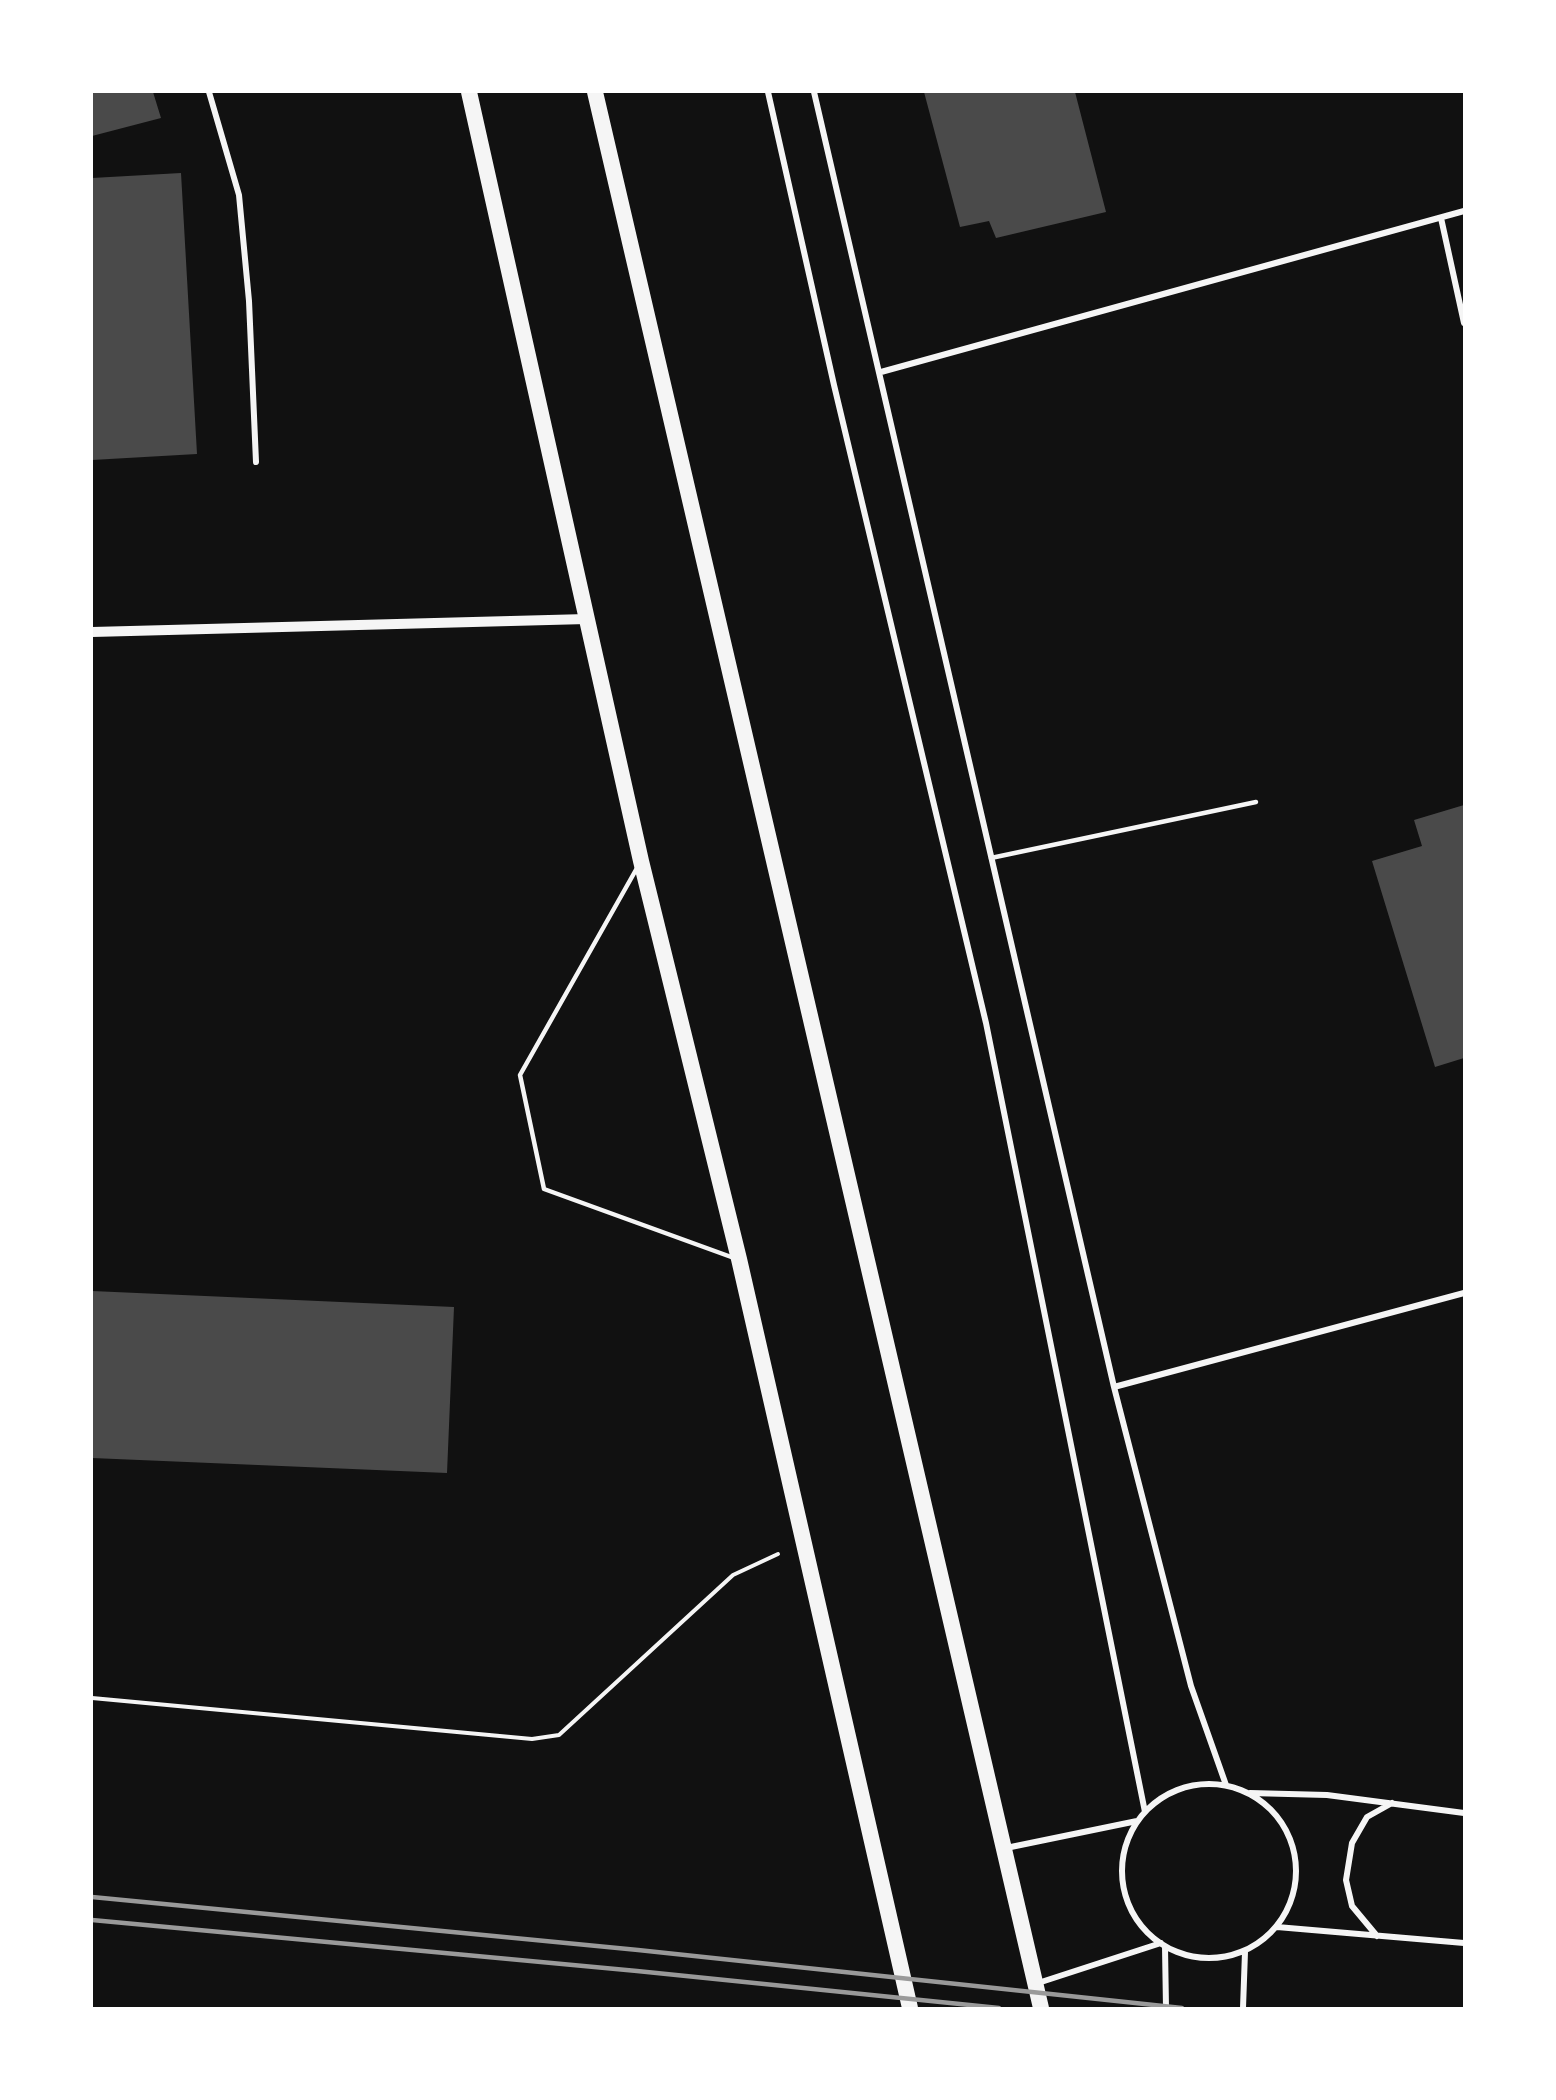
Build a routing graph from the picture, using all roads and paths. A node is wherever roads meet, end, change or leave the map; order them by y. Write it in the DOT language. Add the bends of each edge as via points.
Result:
graph roads {
  1 [pos="209,92"];
  2 [pos="469,92"];
  3 [pos="595,92"];
  4 [pos="768,92"];
  5 [pos="814,92"];
  6 [pos="1464,211"];
  7 [pos="1441,218"];
  8 [pos="1464,323"];
  9 [pos="881,372"];
  10 [pos="256,462"];
  11 [pos="587,619"];
  12 [pos="92,632"];
  13 [pos="1256,802"];
  14 [pos="991,858"];
  15 [pos="641,861"];
  16 [pos="739,1259"];
  17 [pos="1464,1293"];
  18 [pos="1114,1387"];
  19 [pos="803,1542"];
  20 [pos="92,1698"];
  21 [pos="1226,1785"];
  22 [pos="1249,1793"];
  23 [pos="1393,1803"];
  24 [pos="1145,1812"];
  25 [pos="1464,1813"];
  26 [pos="1137,1821"];
  27 [pos="1004,1849"];
  28 [pos="1277,1928"];
  29 [pos="1377,1936"];
  30 [pos="1464,1943"];
  31 [pos="1163,1945"];
  32 [pos="1245,1952"];
  33 [pos="1035,1984"];
  34 [pos="910,2008"];
  35 [pos="1041,2008"];
  36 [pos="1166,2008"];
  37 [pos="1243,2008"];
  1 -- 10 [label="street" via="239,195 249,301"];
  2 -- 11 [label="highway"];
  3 -- 27 [label="highway"];
  4 -- 24 [label="street" via="986,1023"];
  5 -- 9 [label="street"];
  6 -- 7 [label="street"];
  7 -- 8 [label="street"];
  7 -- 9 [label="street"];
  9 -- 14 [label="street"];
  11 -- 12 [label="street"];
  11 -- 15 [label="highway"];
  13 -- 14 [label="lane"];
  14 -- 18 [label="street"];
  15 -- 16 [label="highway"];
  15 -- 16 [label="lane" via="520,1075 544,1189"];
  16 -- 19 [label="highway"];
  17 -- 18 [label="street"];
  18 -- 21 [label="street" via="1191,1686"];
  19 -- 20 [label="path" via="733,1575 559,1735 532,1739"];
  19 -- 34 [label="highway"];
  21 -- 22 [label="street"];
  21 -- 24 [label="street" via="1208,1784 1173,1791"];
  22 -- 23 [label="street" via="1327,1795"];
  22 -- 28 [label="street" via="1276,1815 1295,1853 1297,1880 1291,1905"];
  23 -- 25 [label="street"];
  23 -- 29 [label="street" via="1367,1817 1352,1843 1346,1880 1352,1906"];
  24 -- 26 [label="street"];
  26 -- 27 [label="street"];
  26 -- 31 [label="street" via="1126,1843 1121,1868 1124,1894 1134,1917"];
  27 -- 33 [label="highway"];
  28 -- 29 [label="street"];
  28 -- 32 [label="street"];
  29 -- 30 [label="street"];
  31 -- 32 [label="street" via="1195,1958 1220,1959"];
  31 -- 33 [label="street"];
  31 -- 36 [label="street"];
  32 -- 37 [label="street"];
  33 -- 35 [label="highway"];
}
